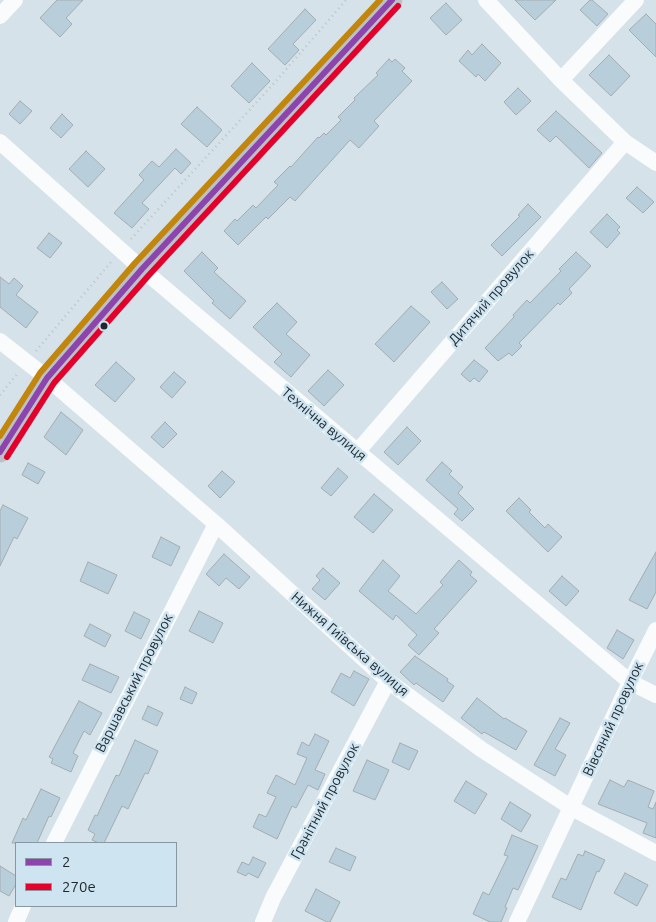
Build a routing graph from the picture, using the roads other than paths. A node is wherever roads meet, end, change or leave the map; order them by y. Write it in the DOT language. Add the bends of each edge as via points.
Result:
graph roads {
  1 [pos="15,0"];
  2 [pos="392,0"];
  3 [pos="486,0"];
  4 [pos="636,0"];
  5 [pos="0,16"];
  6 [pos="561,80"];
  7 [pos="0,142"];
  8 [pos="625,142"];
  9 [pos="656,163"];
  10 [pos="142,268"];
  11 [pos="0,341"];
  12 [pos="47,378"];
  13 [pos="0,452"];
  14 [pos="358,452"];
  15 [pos="216,524"];
  16 [pos="656,630"];
  17 [pos="388,681"];
  18 [pos="630,682"];
  19 [pos="656,695"];
  20 [pos="572,808"];
  21 [pos="55,842"];
  22 [pos="656,853"];
  23 [pos="23,907"];
  24 [pos="16,922"];
  25 [pos="263,922"];
  26 [pos="517,922"];
  1 -- 5 [label="street"];
  2 -- 10 [label="main road"];
  3 -- 6 [label="street"];
  4 -- 6 [label="street"];
  6 -- 8 [label="street"];
  7 -- 10 [label="street, Технічна вулиця"];
  8 -- 9 [label="street"];
  8 -- 14 [label="street, Дитячий провулок"];
  10 -- 12 [label="main road"];
  10 -- 14 [label="street, Технічна вулиця"];
  11 -- 12 [label="street, Нижня Гиївська вулиця"];
  12 -- 13 [label="main road"];
  12 -- 15 [label="street, Нижня Гиївська вулиця"];
  14 -- 18 [label="street, Технічна вулиця"];
  15 -- 17 [label="street, Нижня Гиївська вулиця"];
  15 -- 21 [label="street, Варшавський провулок"];
  16 -- 18 [label="street, Вівсяний провулок"];
  17 -- 20 [label="street, Нижня Гиївська вулиця" via="481,749"];
  17 -- 25 [label="street, Гранітний провулок"];
  18 -- 19 [label="street, Технічна вулиця"];
  18 -- 20 [label="street, Вівсяний провулок"];
  20 -- 22 [label="street, Нижня Гиївська вулиця"];
  20 -- 26 [label="street, Вівсяний провулок"];
  23 -- 24 [label="street"];
}
